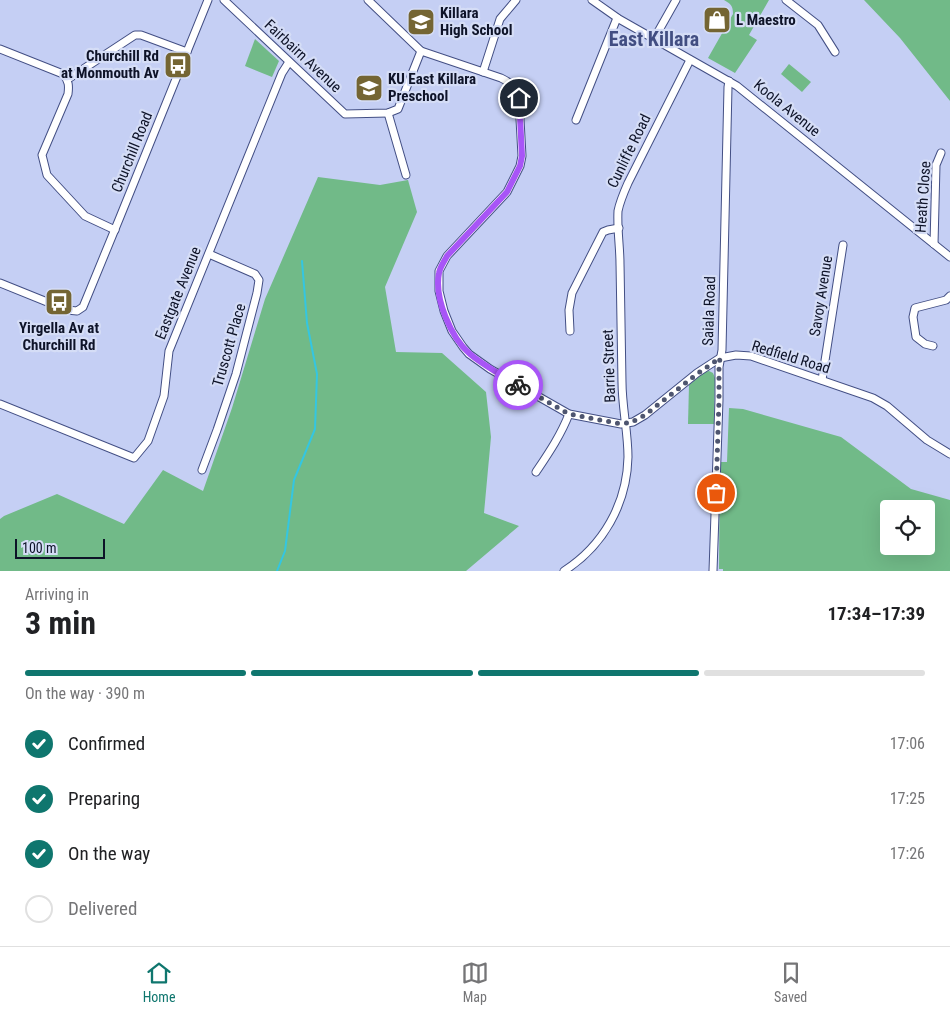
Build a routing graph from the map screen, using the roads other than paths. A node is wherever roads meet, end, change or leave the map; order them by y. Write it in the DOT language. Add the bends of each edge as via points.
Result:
graph roads {
  1 [pos="208,0"];
  2 [pos="224,0"];
  3 [pos="368,0"];
  4 [pos="516,0"];
  5 [pos="592,0"];
  6 [pos="676,0"];
  7 [pos="786,0"];
  8 [pos="617,18"];
  9 [pos="654,39"];
  10 [pos="0,48"];
  11 [pos="421,51"];
  12 [pos="187,52"];
  13 [pos="835,52"];
  14 [pos="690,60"];
  15 [pos="289,62"];
  16 [pos="483,72"];
  17 [pos="68,79"];
  18 [pos="729,81"];
  19 [pos="388,113"];
  20 [pos="576,120"];
  21 [pos="941,153"];
  22 [pos="406,175"];
  23 [pos="618,228"];
  24 [pos="115,230"];
  25 [pos="934,244"];
  26 [pos="843,245"];
  27 [pos="209,254"];
  28 [pos="950,257"];
  29 [pos="0,283"];
  30 [pos="950,296"];
  31 [pos="570,331"];
  32 [pos="933,346"];
  33 [pos="720,358"];
  34 [pos="822,380"];
  35 [pos="0,404"];
  36 [pos="569,414"];
  37 [pos="625,423"];
  38 [pos="950,454"];
  39 [pos="202,470"];
  40 [pos="536,472"];
  41 [pos="564,571"];
  42 [pos="713,571"];
  1 -- 12 [label="street, Churchill Road"];
  2 -- 15 [label="street, Fairbairn Avenue"];
  3 -- 11 [label="street"];
  4 -- 16 [label="street" via="500,19"];
  5 -- 8 [label="street, Koola Avenue"];
  6 -- 9 [label="street"];
  7 -- 13 [label="street" via="818,25"];
  8 -- 9 [label="street, Koola Avenue"];
  8 -- 20 [label="street"];
  9 -- 14 [label="street, Koola Avenue"];
  10 -- 17 [label="street"];
  11 -- 16 [label="street"];
  11 -- 19 [label="street" via="398,108"];
  12 -- 17 [label="street" via="134,35"];
  12 -- 24 [label="street, Churchill Road"];
  14 -- 18 [label="street, Koola Avenue"];
  14 -- 23 [label="street, Cunliffe Road" via="622,198"];
  15 -- 19 [label="street, Fairbairn Avenue" via="345,114"];
  15 -- 27 [label="street, Eastgate Avenue"];
  16 -- 36 [label="street" via="508,81 518,93 522,156 507,192 443,263 438,277 441,300 452,331 470,354"];
  17 -- 24 [label="street" via="68,94 42,155 47,175 85,216"];
  18 -- 25 [label="street, Koola Avenue"];
  18 -- 33 [label="street, Saiala Road"];
  19 -- 22 [label="street"];
  21 -- 25 [label="street, Heath Close" via="936,164"];
  23 -- 31 [label="street" via="603,232 572,293"];
  23 -- 37 [label="street, Barrie Street"];
  24 -- 29 [label="street, Churchill Road" via="83,307 77,311"];
  25 -- 28 [label="street, Koola Avenue"];
  26 -- 34 [label="street, Savoy Avenue"];
  27 -- 35 [label="street, Eastgate Avenue" via="169,351 164,396 148,441 134,458"];
  27 -- 39 [label="street, Truscott Place" via="255,274 259,280 236,374"];
  30 -- 32 [label="street" via="915,308 916,336"];
  33 -- 34 [label="street, Redfield Road" via="751,356"];
  33 -- 37 [label="street" via="645,415"];
  33 -- 42 [label="street, Saiala Road"];
  34 -- 38 [label="street, Redfield Road" via="887,406 927,440"];
  36 -- 37 [label="street"];
  36 -- 40 [label="street"];
  37 -- 41 [label="street, Barrie Street" via="627,466 617,510 594,545"];
}
